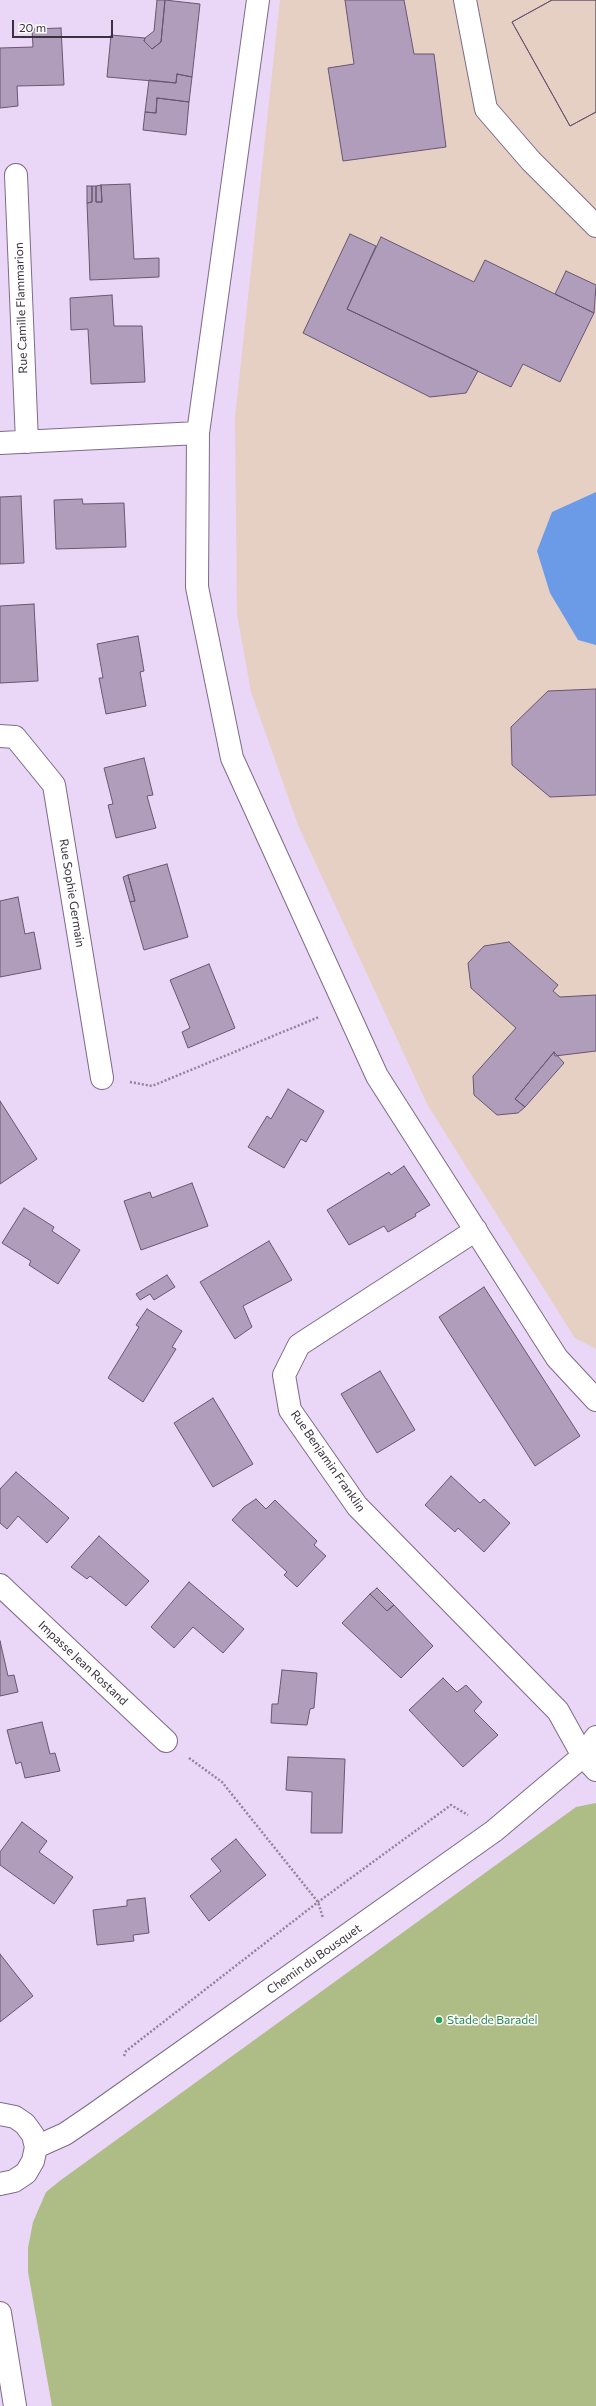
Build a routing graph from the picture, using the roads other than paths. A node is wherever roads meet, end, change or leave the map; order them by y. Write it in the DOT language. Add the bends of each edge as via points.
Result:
graph roads {
  1 [pos="258,0"];
  2 [pos="465,0"];
  3 [pos="16,175"];
  4 [pos="596,226"];
  5 [pos="198,433"];
  6 [pos="26,442"];
  7 [pos="0,443"];
  8 [pos="0,736"];
  9 [pos="102,1078"];
  10 [pos="476,1230"];
  11 [pos="596,1400"];
  12 [pos="0,1585"];
  13 [pos="596,1737"];
  14 [pos="166,1741"];
  15 [pos="589,1763"];
  16 [pos="0,2114"];
  17 [pos="36,2147"];
  18 [pos="0,2184"];
  19 [pos="0,2313"];
  20 [pos="4,2361"];
  21 [pos="15,2406"];
  1 -- 5 [label="street"];
  2 -- 4 [label="street" via="486,109 531,161"];
  3 -- 6 [label="street, Rue Camille Flammarion"];
  5 -- 6 [label="street"];
  5 -- 10 [label="street" via="197,587 232,758 377,1076"];
  6 -- 7 [label="street"];
  8 -- 9 [label="street, Rue Sophie Germain" via="15,737 54,785"];
  10 -- 11 [label="street" via="558,1358"];
  10 -- 15 [label="street, Rue Benjamin Franklin" via="299,1345 284,1375 290,1410 357,1506 558,1711"];
  12 -- 14 [label="street, Impasse Jean Rostand"];
  13 -- 15 [label="street, Chemin du Bousquet"];
  15 -- 17 [label="street, Chemin du Bousquet" via="76,2127"];
  16 -- 17 [label="street" via="15,2117 25,2124"];
  17 -- 18 [label="street" via="33,2161 26,2173 14,2182"];
  19 -- 20 [label="street"];
  20 -- 21 [label="street"];
}
